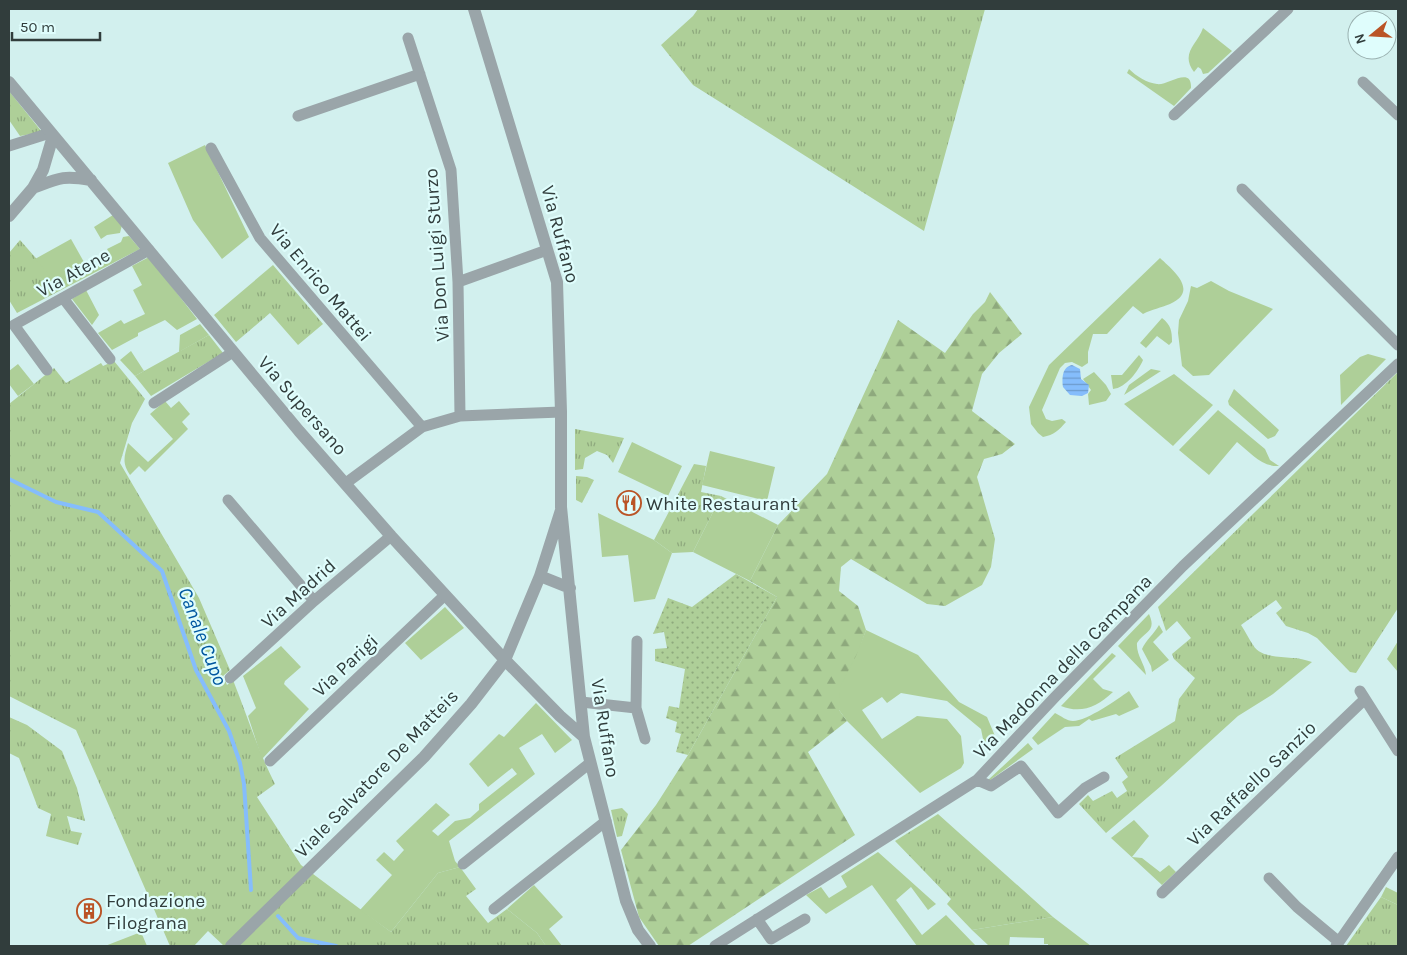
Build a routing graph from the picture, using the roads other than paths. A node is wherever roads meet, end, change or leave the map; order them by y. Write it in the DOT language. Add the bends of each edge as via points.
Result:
graph roads {
  1 [pos="474,9"];
  2 [pos="1288,9"];
  3 [pos="408,38"];
  4 [pos="420,74"];
  5 [pos="9,82"];
  6 [pos="1363,82"];
  7 [pos="1174,115"];
  8 [pos="1398,115"];
  9 [pos="298,116"];
  10 [pos="52,134"];
  11 [pos="9,146"];
  12 [pos="211,148"];
  13 [pos="91,180"];
  14 [pos="33,188"];
  15 [pos="1242,188"];
  16 [pos="9,216"];
  17 [pos="149,250"];
  18 [pos="547,250"];
  19 [pos="458,282"];
  20 [pos="63,298"];
  21 [pos="1398,345"];
  22 [pos="233,352"];
  23 [pos="110,359"];
  24 [pos="1398,364"];
  25 [pos="47,370"];
  26 [pos="154,403"];
  27 [pos="561,412"];
  28 [pos="460,416"];
  29 [pos="422,427"];
  30 [pos="346,483"];
  31 [pos="228,500"];
  32 [pos="561,508"];
  33 [pos="391,536"];
  34 [pos="547,554"];
  35 [pos="540,576"];
  36 [pos="570,588"];
  37 [pos="445,595"];
  38 [pos="314,601"];
  39 [pos="637,641"];
  40 [pos="505,660"];
  41 [pos="230,678"];
  42 [pos="582,702"];
  43 [pos="636,708"];
  44 [pos="584,737"];
  45 [pos="645,739"];
  46 [pos="1398,751"];
  47 [pos="270,761"];
  48 [pos="590,763"];
  49 [pos="1104,777"];
  50 [pos="977,780"];
  51 [pos="606,821"];
  52 [pos="1398,857"];
  53 [pos="463,864"];
  54 [pos="1268,878"];
  55 [pos="1162,893"];
  56 [pos="494,909"];
  57 [pos="757,919"];
  58 [pos="805,919"];
  59 [pos="1338,944"];
  60 [pos="231,946"];
  61 [pos="650,946"];
  62 [pos="715,946"];
  1 -- 18 [label="street, Via Ruffano"];
  2 -- 7 [label="street"];
  3 -- 4 [label="street, Via Don Luigi Sturzo"];
  4 -- 9 [label="street"];
  4 -- 19 [label="street, Via Don Luigi Sturzo" via="451,170"];
  5 -- 10 [label="street, Via Supersano"];
  6 -- 8 [label="street"];
  10 -- 11 [label="street"];
  10 -- 13 [label="street, Via Supersano"];
  10 -- 14 [label="street" via="43,170"];
  12 -- 29 [label="street, Via Enrico Mattei" via="260,238"];
  13 -- 14 [label="street" via="61,177"];
  13 -- 17 [label="street, Via Supersano"];
  14 -- 16 [label="street"];
  15 -- 21 [label="street"];
  17 -- 20 [label="street, Via Atene"];
  17 -- 22 [label="street, Via Supersano"];
  18 -- 19 [label="street"];
  18 -- 27 [label="street, Via Ruffano" via="557,282"];
  19 -- 28 [label="street, Via Don Luigi Sturzo"];
  20 -- 23 [label="street"];
  20 -- 25 [label="street, Via Atene" via="14,325"];
  22 -- 26 [label="street"];
  22 -- 30 [label="street, Via Supersano"];
  24 -- 50 [label="street, Via Madonna della Campana" via="1184,566"];
  27 -- 28 [label="street"];
  27 -- 32 [label="street, Via Ruffano"];
  28 -- 29 [label="street"];
  29 -- 30 [label="street"];
  30 -- 33 [label="street, Via Supersano"];
  31 -- 38 [label="street"];
  32 -- 34 [label="street, Via Ruffano"];
  32 -- 36 [label="street, Via Ruffano"];
  33 -- 37 [label="street, Via Supersano"];
  33 -- 38 [label="street, Via Madrid"];
  34 -- 35 [label="street, Viale Salvatore De Matteis"];
  35 -- 36 [label="street"];
  35 -- 40 [label="street, Viale Salvatore De Matteis"];
  36 -- 42 [label="street, Via Ruffano"];
  37 -- 40 [label="street, Via Supersano"];
  37 -- 47 [label="street, Via Parigi"];
  38 -- 41 [label="street, Via Madrid"];
  39 -- 43 [label="street"];
  40 -- 44 [label="street, Via Supersano"];
  40 -- 60 [label="street, Viale Salvatore De Matteis" via="424,757"];
  42 -- 43 [label="street"];
  42 -- 44 [label="street, Via Ruffano"];
  43 -- 45 [label="street"];
  44 -- 48 [label="street, Via Ruffano"];
  46 -- 55 [label="street, Via Raffaello Sanzio" via="1363,695"];
  48 -- 51 [label="street, Via Ruffano"];
  48 -- 53 [label="street"];
  49 -- 50 [label="street" via="1085,788 1058,813 1021,766 991,786"];
  50 -- 57 [label="street, Via Madonna della Campana"];
  51 -- 56 [label="street"];
  51 -- 61 [label="street, Via Ruffano" via="626,901 638,930"];
  52 -- 59 [label="street"];
  54 -- 59 [label="street"];
  57 -- 58 [label="street" via="771,940"];
  57 -- 62 [label="street, Via Madonna della Campana"];
}
